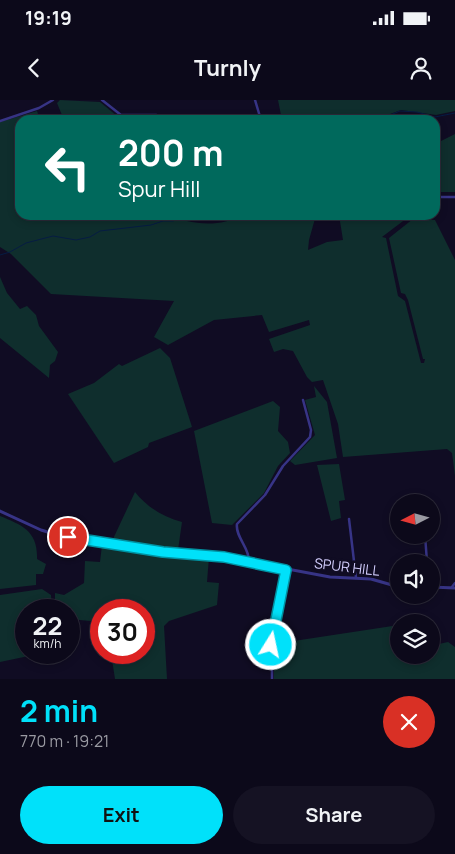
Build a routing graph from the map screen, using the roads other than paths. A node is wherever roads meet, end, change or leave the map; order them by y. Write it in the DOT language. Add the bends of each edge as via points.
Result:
graph roads {
  1 [pos="53,100"];
  2 [pos="102,100"];
  3 [pos="255,100"];
  4 [pos="18,115"];
  5 [pos="121,115"];
  6 [pos="121,115"];
  7 [pos="156,115"];
  8 [pos="260,115"];
  9 [pos="15,116"];
  10 [pos="0,121"];
  11 [pos="440,197"];
  12 [pos="455,197"];
  13 [pos="303,400"];
  14 [pos="0,511"];
  15 [pos="349,519"];
  16 [pos="249,562"];
  17 [pos="286,570"];
  18 [pos="356,578"];
  19 [pos="455,583"];
  20 [pos="390,584"];
  21 [pos="440,587"];
  22 [pos="454,588"];
  23 [pos="272,679"];
  1 -- 4 [label="street"];
  2 -- 5 [label="street"];
  3 -- 8 [label="street"];
  6 -- 7 [label="street"];
  9 -- 10 [label="street"];
  11 -- 12 [label="street"];
  13 -- 16 [label="street" via="310,437 283,466 265,495 237,524"];
  14 -- 16 [label="street, SPUR HILL" via="61,536"];
  15 -- 18 [label="street"];
  16 -- 17 [label="street, SPUR HILL"];
  17 -- 18 [label="street, SPUR HILL"];
  17 -- 23 [label="street" via="272,635"];
  18 -- 20 [label="street, SPUR HILL"];
  19 -- 22 [label="street"];
  21 -- 22 [label="street"];
}
